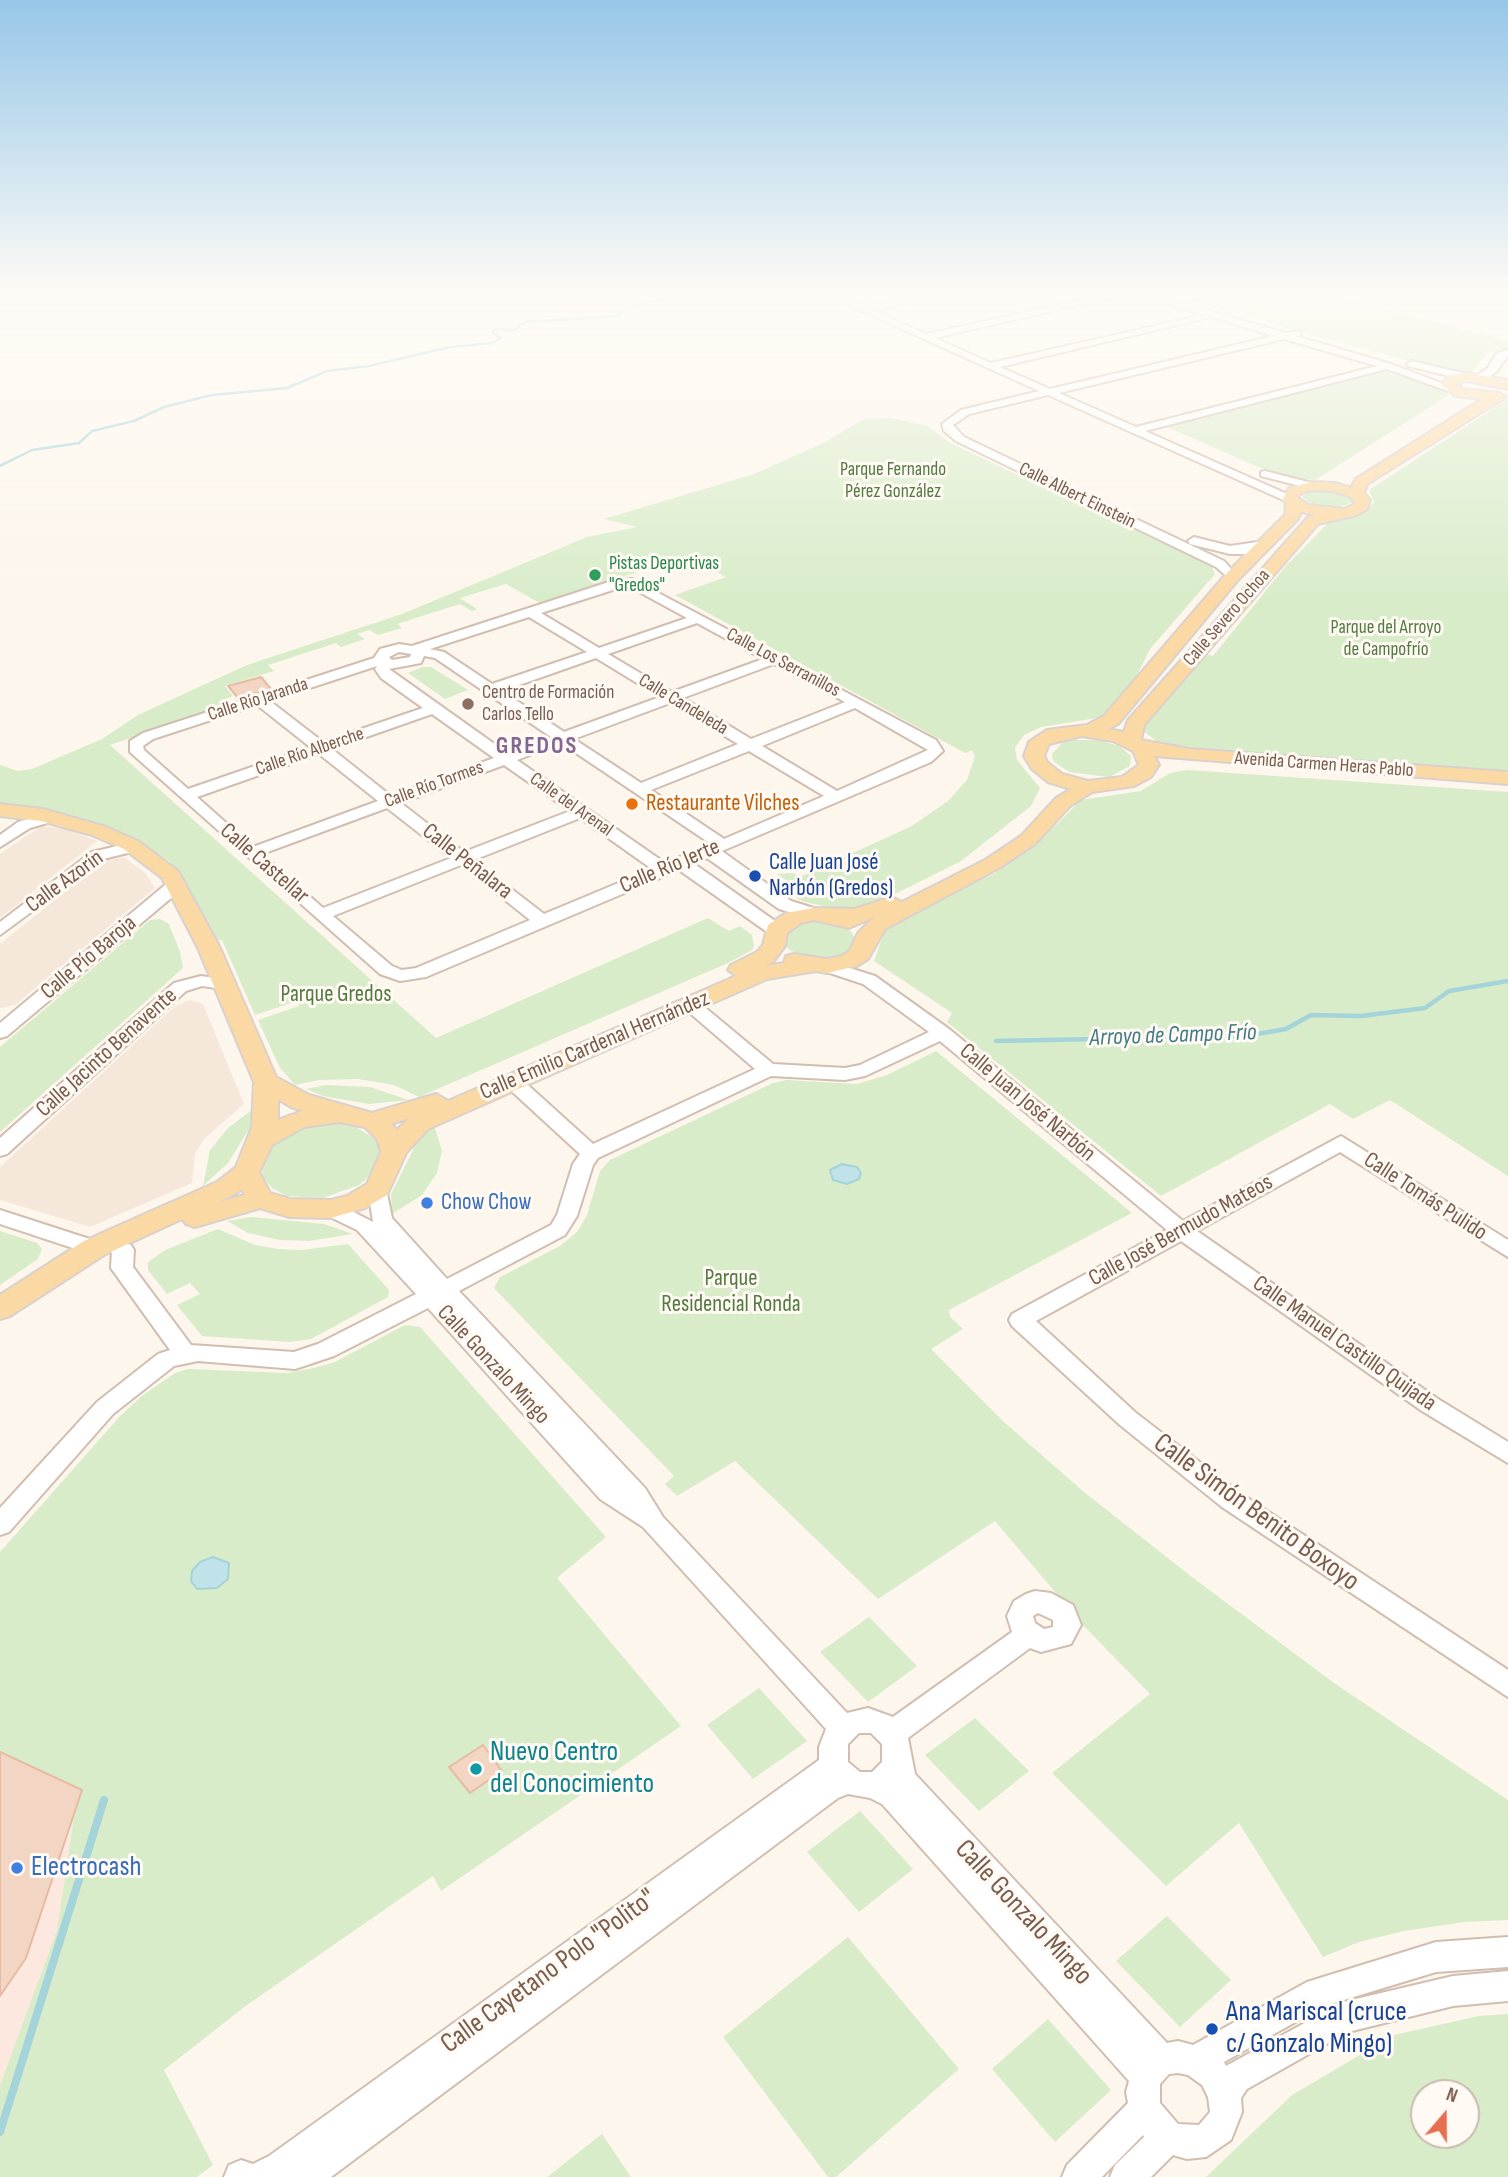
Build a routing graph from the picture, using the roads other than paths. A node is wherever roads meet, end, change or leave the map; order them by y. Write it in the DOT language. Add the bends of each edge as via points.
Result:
graph roads {
  1 [pos="1029,400"];
  2 [pos="1037,400"];
  3 [pos="1081,400"];
  4 [pos="1081,400"];
  5 [pos="1232,400"];
  6 [pos="1239,400"];
  7 [pos="1461,400"];
  8 [pos="1487,400"];
  9 [pos="1139,425"];
  10 [pos="1202,446"];
  11 [pos="1250,467"];
  12 [pos="1319,486"];
  13 [pos="1356,494"];
  14 [pos="1292,501"];
  15 [pos="1340,513"];
  16 [pos="1264,545"];
  17 [pos="1233,577"];
  18 [pos="530,612"];
  19 [pos="698,618"];
  20 [pos="416,651"];
  21 [pos="597,653"];
  22 [pos="775,659"];
  23 [pos="384,662"];
  24 [pos="490,690"];
  25 [pos="671,697"];
  26 [pos="259,700"];
  27 [pos="856,703"];
  28 [pos="433,709"];
  29 [pos="1092,730"];
  30 [pos="562,738"];
  31 [pos="135,744"];
  32 [pos="750,745"];
  33 [pos="321,748"];
  34 [pos="936,751"];
  35 [pos="1140,751"];
  36 [pos="505,759"];
  37 [pos="1055,778"];
  38 [pos="1508,778"];
  39 [pos="1508,785"];
  40 [pos="1087,787"];
  41 [pos="639,789"];
  42 [pos="186,795"];
  43 [pos="836,797"];
  44 [pos="389,802"];
  45 [pos="0,810"];
  46 [pos="581,812"];
  47 [pos="52,817"];
  48 [pos="0,842"];
  49 [pos="134,847"];
  50 [pos="718,847"];
  51 [pos="251,853"];
  52 [pos="463,859"];
  53 [pos="671,867"];
  54 [pos="177,884"];
  55 [pos="321,915"];
  56 [pos="824,915"];
  57 [pos="542,921"];
  58 [pos="0,930"];
  59 [pos="775,938"];
  60 [pos="863,946"];
  61 [pos="818,966"];
  62 [pos="400,976"];
  63 [pos="869,980"];
  64 [pos="224,984"];
  65 [pos="690,1004"];
  66 [pos="4,1025"];
  67 [pos="942,1033"];
  68 [pos="768,1070"];
  69 [pos="266,1082"];
  70 [pos="513,1082"];
  71 [pos="339,1114"];
  72 [pos="373,1121"];
  73 [pos="262,1140"];
  74 [pos="1342,1143"];
  75 [pos="0,1149"];
  76 [pos="394,1152"];
  77 [pos="591,1153"];
  78 [pos="246,1172"];
  79 [pos="378,1189"];
  80 [pos="260,1199"];
  81 [pos="331,1209"];
  82 [pos="0,1217"];
  83 [pos="1182,1231"];
  84 [pos="94,1248"];
  85 [pos="123,1250"];
  86 [pos="1508,1250"];
  87 [pos="437,1293"];
  88 [pos="0,1309"];
  89 [pos="1020,1320"];
  90 [pos="0,1328"];
  91 [pos="185,1353"];
  92 [pos="1508,1454"];
  93 [pos="0,1525"];
  94 [pos="1028,1635"];
  95 [pos="1508,1685"];
  96 [pos="843,1728"];
  97 [pos="896,1746"];
  98 [pos="852,1777"];
  99 [pos="1508,1952"];
  100 [pos="1508,1986"];
  101 [pos="1195,2061"];
  102 [pos="1154,2068"];
  103 [pos="1224,2093"];
  104 [pos="1145,2109"];
  105 [pos="1168,2137"];
  106 [pos="262,2177"];
  107 [pos="304,2177"];
  108 [pos="1079,2177"];
  109 [pos="1128,2177"];
  1 -- 17 [label="street, Calle Albert Einstein" via="957,415 947,424 948,429 960,439 1220,564"];
  2 -- 16 [label="street, Calle Albert Einstein" via="974,417 963,425 975,435 1202,544 1230,550"];
  3 -- 9 [label="street"];
  4 -- 9 [label="street"];
  5 -- 9 [label="street"];
  6 -- 9 [label="street"];
  7 -- 12 [label="main road" via="1345,478"];
  8 -- 13 [label="main road" via="1361,482"];
  9 -- 10 [label="street"];
  9 -- 14 [label="street"];
  11 -- 12 [label="street" via="1275,478"];
  12 -- 13 [label="main road"];
  12 -- 14 [label="main road" via="1294,491"];
  13 -- 15 [label="main road" via="1363,500 1362,506"];
  14 -- 15 [label="main road" via="1318,512"];
  14 -- 16 [label="main road, Calle Severo Ochoa" via="1293,516"];
  15 -- 35 [label="main road, Calle Severo Ochoa" via="1313,520 1135,724"];
  16 -- 17 [label="main road, Calle Severo Ochoa"];
  17 -- 29 [label="main road, Calle Severo Ochoa" via="1114,717"];
  18 -- 19 [label="street, Calle Los Serranillos" via="626,582"];
  18 -- 20 [label="street"];
  18 -- 21 [label="street, Calle Candeleda"];
  19 -- 21 [label="street"];
  19 -- 22 [label="street, Calle Los Serranillos"];
  20 -- 23 [label="street, Calle Río Jaranda" via="419,657 410,663"];
  20 -- 24 [label="street" via="439,655"];
  21 -- 24 [label="street"];
  21 -- 25 [label="street, Calle Candeleda"];
  22 -- 25 [label="street, Calle Río Tormes"];
  22 -- 27 [label="street, Calle Los Serranillos"];
  23 -- 26 [label="street, Calle Río Jaranda"];
  23 -- 28 [label="street, Calle del Arenal" via="386,675"];
  24 -- 30 [label="street"];
  25 -- 30 [label="street, Calle Río Tormes"];
  25 -- 32 [label="street, Calle Candeleda"];
  26 -- 31 [label="street, Calle Río Jaranda"];
  26 -- 33 [label="street, Calle Peñalara"];
  27 -- 32 [label="street"];
  27 -- 34 [label="street, Calle Los Serranillos" via="931,743"];
  28 -- 33 [label="street, Calle Río Alberche"];
  28 -- 36 [label="street, Calle del Arenal"];
  29 -- 35 [label="main road"];
  29 -- 37 [label="main road" via="1054,734 1036,746 1034,756 1039,765"];
  30 -- 36 [label="street, Calle Río Tormes"];
  30 -- 41 [label="street"];
  31 -- 42 [label="street, Calle Castellar" via="137,752"];
  32 -- 41 [label="street"];
  32 -- 43 [label="street, Calle Candeleda"];
  33 -- 42 [label="street, Calle Río Alberche"];
  33 -- 44 [label="street, Calle Peñalara"];
  34 -- 43 [label="street, Calle Río Jerte"];
  35 -- 38 [label="main road, Avenida Carmen Heras Pablo"];
  35 -- 39 [label="main road, Avenida Carmen Heras Pablo" via="1177,762"];
  35 -- 40 [label="main road" via="1144,773 1126,782"];
  36 -- 44 [label="street, Calle Río Tormes"];
  36 -- 46 [label="street, Calle del Arenal"];
  37 -- 40 [label="main road"];
  37 -- 56 [label="main road" via="1048,797 1028,819 978,858 879,909 856,916"];
  40 -- 60 [label="main road" via="1063,802 1028,840 992,864 877,924"];
  41 -- 50 [label="street"];
  42 -- 51 [label="street, Calle Castellar"];
  43 -- 50 [label="street, Calle Río Jerte"];
  44 -- 51 [label="street, Calle Río Tormes"];
  44 -- 52 [label="street, Calle Peñalara"];
  45 -- 47 [label="main road"];
  46 -- 52 [label="street"];
  46 -- 53 [label="street, Calle del Arenal"];
  47 -- 48 [label="street" via="23,825"];
  47 -- 49 [label="main road"];
  49 -- 54 [label="main road" via="157,861"];
  49 -- 58 [label="street, Calle Azorín" via="98,855"];
  50 -- 53 [label="street, Calle Río Jerte"];
  50 -- 56 [label="street" via="715,857 785,905"];
  51 -- 55 [label="street, Calle Castellar"];
  52 -- 55 [label="street"];
  52 -- 57 [label="street, Calle Peñalara"];
  53 -- 57 [label="street, Calle Río Jerte"];
  53 -- 59 [label="street" via="691,868"];
  54 -- 64 [label="main road"];
  54 -- 66 [label="street, Calle Pío Baroja"];
  55 -- 62 [label="street, Calle Castellar" via="386,970"];
  56 -- 59 [label="main road, Calle Emilio Cardenal Hernández" via="794,918"];
  56 -- 60 [label="main road" via="852,922"];
  57 -- 62 [label="street, Calle Río Jerte"];
  59 -- 61 [label="main road" via="788,959"];
  59 -- 72 [label="main road, Calle Emilio Cardenal Hernández" via="759,960 709,984 425,1107"];
  60 -- 61 [label="main road, Calle Emilio Cardenal Hernández" via="849,961"];
  60 -- 63 [label="street"];
  61 -- 63 [label="street, Calle Juan José Narbón"];
  61 -- 65 [label="main road, Calle Emilio Cardenal Hernández" via="762,974"];
  63 -- 67 [label="street, Calle Juan José Narbón"];
  64 -- 69 [label="main road"];
  64 -- 75 [label="street, Calle Jacinto Benavente" via="201,981 180,987"];
  65 -- 68 [label="street"];
  65 -- 70 [label="main road, Calle Emilio Cardenal Hernández"];
  67 -- 68 [label="street" via="865,1070 845,1074"];
  67 -- 83 [label="street, Calle Juan José Narbón"];
  68 -- 77 [label="street"];
  69 -- 71 [label="main road" via="300,1101"];
  69 -- 73 [label="main road"];
  70 -- 76 [label="main road, Calle Emilio Cardenal Hernández" via="419,1123"];
  70 -- 77 [label="street"];
  71 -- 72 [label="main road"];
  71 -- 73 [label="main road" via="295,1121"];
  72 -- 76 [label="main road" via="388,1136"];
  73 -- 78 [label="main road"];
  74 -- 83 [label="street, Calle José Bermudo Mateos"];
  74 -- 86 [label="street, Calle Tomás Pulido"];
  76 -- 79 [label="main road"];
  77 -- 87 [label="street" via="558,1230"];
  78 -- 80 [label="main road"];
  78 -- 84 [label="main road" via="198,1203"];
  79 -- 81 [label="main road"];
  79 -- 87 [label="street, Calle Gonzalo Mingo" via="382,1219"];
  80 -- 81 [label="main road" via="289,1208"];
  80 -- 85 [label="main road" via="202,1214"];
  81 -- 87 [label="street, Calle Gonzalo Mingo" via="364,1225"];
  82 -- 84 [label="street"];
  83 -- 89 [label="street, Calle José Bermudo Mateos"];
  83 -- 92 [label="street, Calle Manuel Castillo Quijada" via="1430,1405"];
  84 -- 88 [label="main road"];
  85 -- 90 [label="main road"];
  85 -- 91 [label="street" via="122,1268"];
  87 -- 91 [label="street" via="295,1361"];
  87 -- 96 [label="street, Calle Gonzalo Mingo" via="609,1492 654,1524"];
  89 -- 95 [label="street, Calle Simón Benito Boxoyo" via="1128,1419 1231,1500"];
  91 -- 93 [label="street" via="166,1360 105,1408"];
  94 -- 97 [label="street"];
  96 -- 97 [label="street" via="873,1723"];
  96 -- 98 [label="street" via="832,1745"];
  97 -- 98 [label="street" via="890,1776"];
  97 -- 102 [label="street, Calle Gonzalo Mingo" via="901,1778 918,1801"];
  98 -- 102 [label="street, Calle Gonzalo Mingo" via="892,1795"];
  98 -- 106 [label="street, Calle Cayetano Polo \"Polito\""];
  98 -- 107 [label="street, Calle Cayetano Polo \"Polito\"" via="828,1789"];
  99 -- 101 [label="street" via="1436,1957 1318,1993"];
  100 -- 103 [label="street" via="1452,1991 1343,2018 1236,2078"];
  101 -- 102 [label="street" via="1178,2057"];
  101 -- 103 [label="street" via="1213,2074"];
  102 -- 104 [label="street" via="1142,2092"];
  103 -- 105 [label="street" via="1226,2112 1220,2129 1206,2141 1188,2143"];
  104 -- 105 [label="street"];
  104 -- 108 [label="street"];
  105 -- 109 [label="street"];
}
